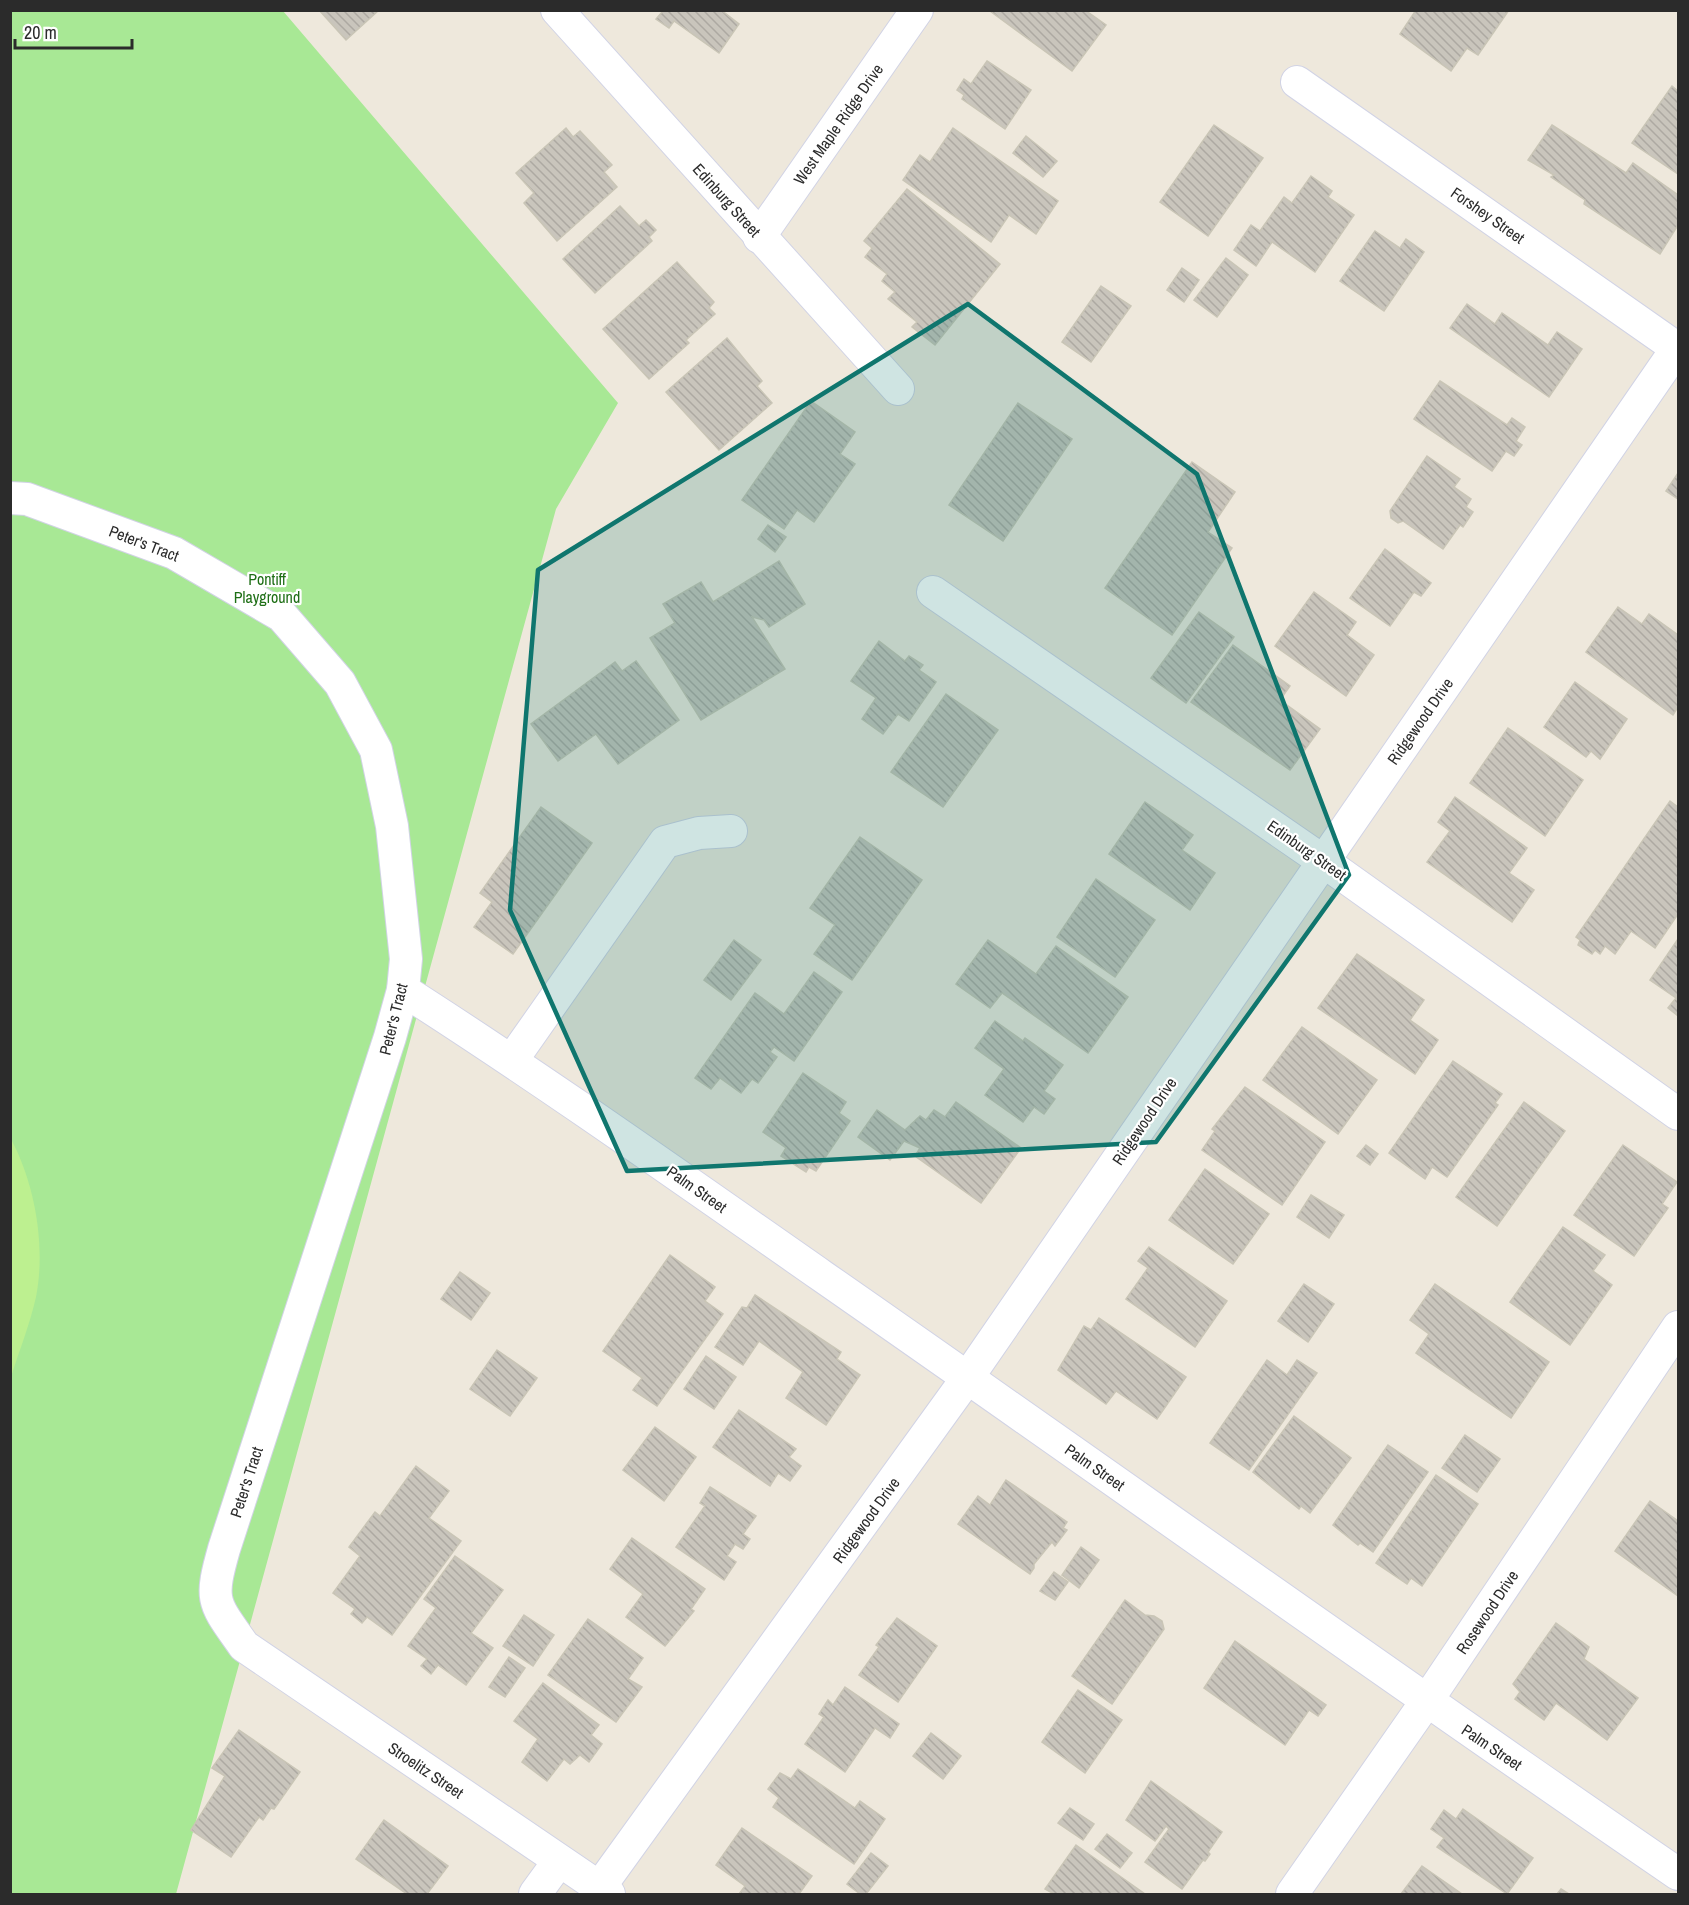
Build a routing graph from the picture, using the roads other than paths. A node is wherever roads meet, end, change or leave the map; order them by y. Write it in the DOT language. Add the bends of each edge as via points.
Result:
graph roads {
  1 [pos="557,10"];
  2 [pos="917,10"];
  3 [pos="1297,82"];
  4 [pos="759,237"];
  5 [pos="1678,348"];
  6 [pos="898,389"];
  7 [pos="10,498"];
  8 [pos="933,592"];
  9 [pos="731,831"];
  10 [pos="1323,861"];
  11 [pos="403,990"];
  12 [pos="512,1060"];
  13 [pos="1678,1114"];
  14 [pos="1678,1327"];
  15 [pos="968,1377"];
  16 [pos="244,1646"];
  17 [pos="1426,1702"];
  18 [pos="559,1861"];
  19 [pos="1678,1874"];
  20 [pos="604,1891"];
  21 [pos="535,1894"];
  22 [pos="1292,1894"];
  1 -- 4 [label="street, Edinburg Street"];
  2 -- 4 [label="street, West Maple Ridge Drive"];
  3 -- 5 [label="street, Forshey Street"];
  4 -- 6 [label="street, Edinburg Street"];
  5 -- 10 [label="street, Ridgewood Drive"];
  7 -- 11 [label="street, Peter's Tract" via="27,499 174,553 282,616 340,683 376,750 392,826 406,959"];
  8 -- 10 [label="street, Edinburg Street"];
  9 -- 12 [label="street" via="699,833 665,842"];
  10 -- 13 [label="street, Edinburg Street"];
  10 -- 15 [label="street, Ridgewood Drive"];
  11 -- 12 [label="street, Palm Street"];
  11 -- 16 [label="street, Peter's Tract" via="215,1580 215,1601"];
  12 -- 15 [label="street, Palm Street"];
  14 -- 17 [label="street, Rosewood Drive"];
  15 -- 17 [label="street, Palm Street"];
  15 -- 20 [label="street, Ridgewood Drive"];
  16 -- 18 [label="street, Stroelitz Street"];
  17 -- 19 [label="street, Palm Street"];
  17 -- 22 [label="street, Rosewood Drive"];
  18 -- 20 [label="street, Stroelitz Street"];
  18 -- 21 [label="street"];
}
